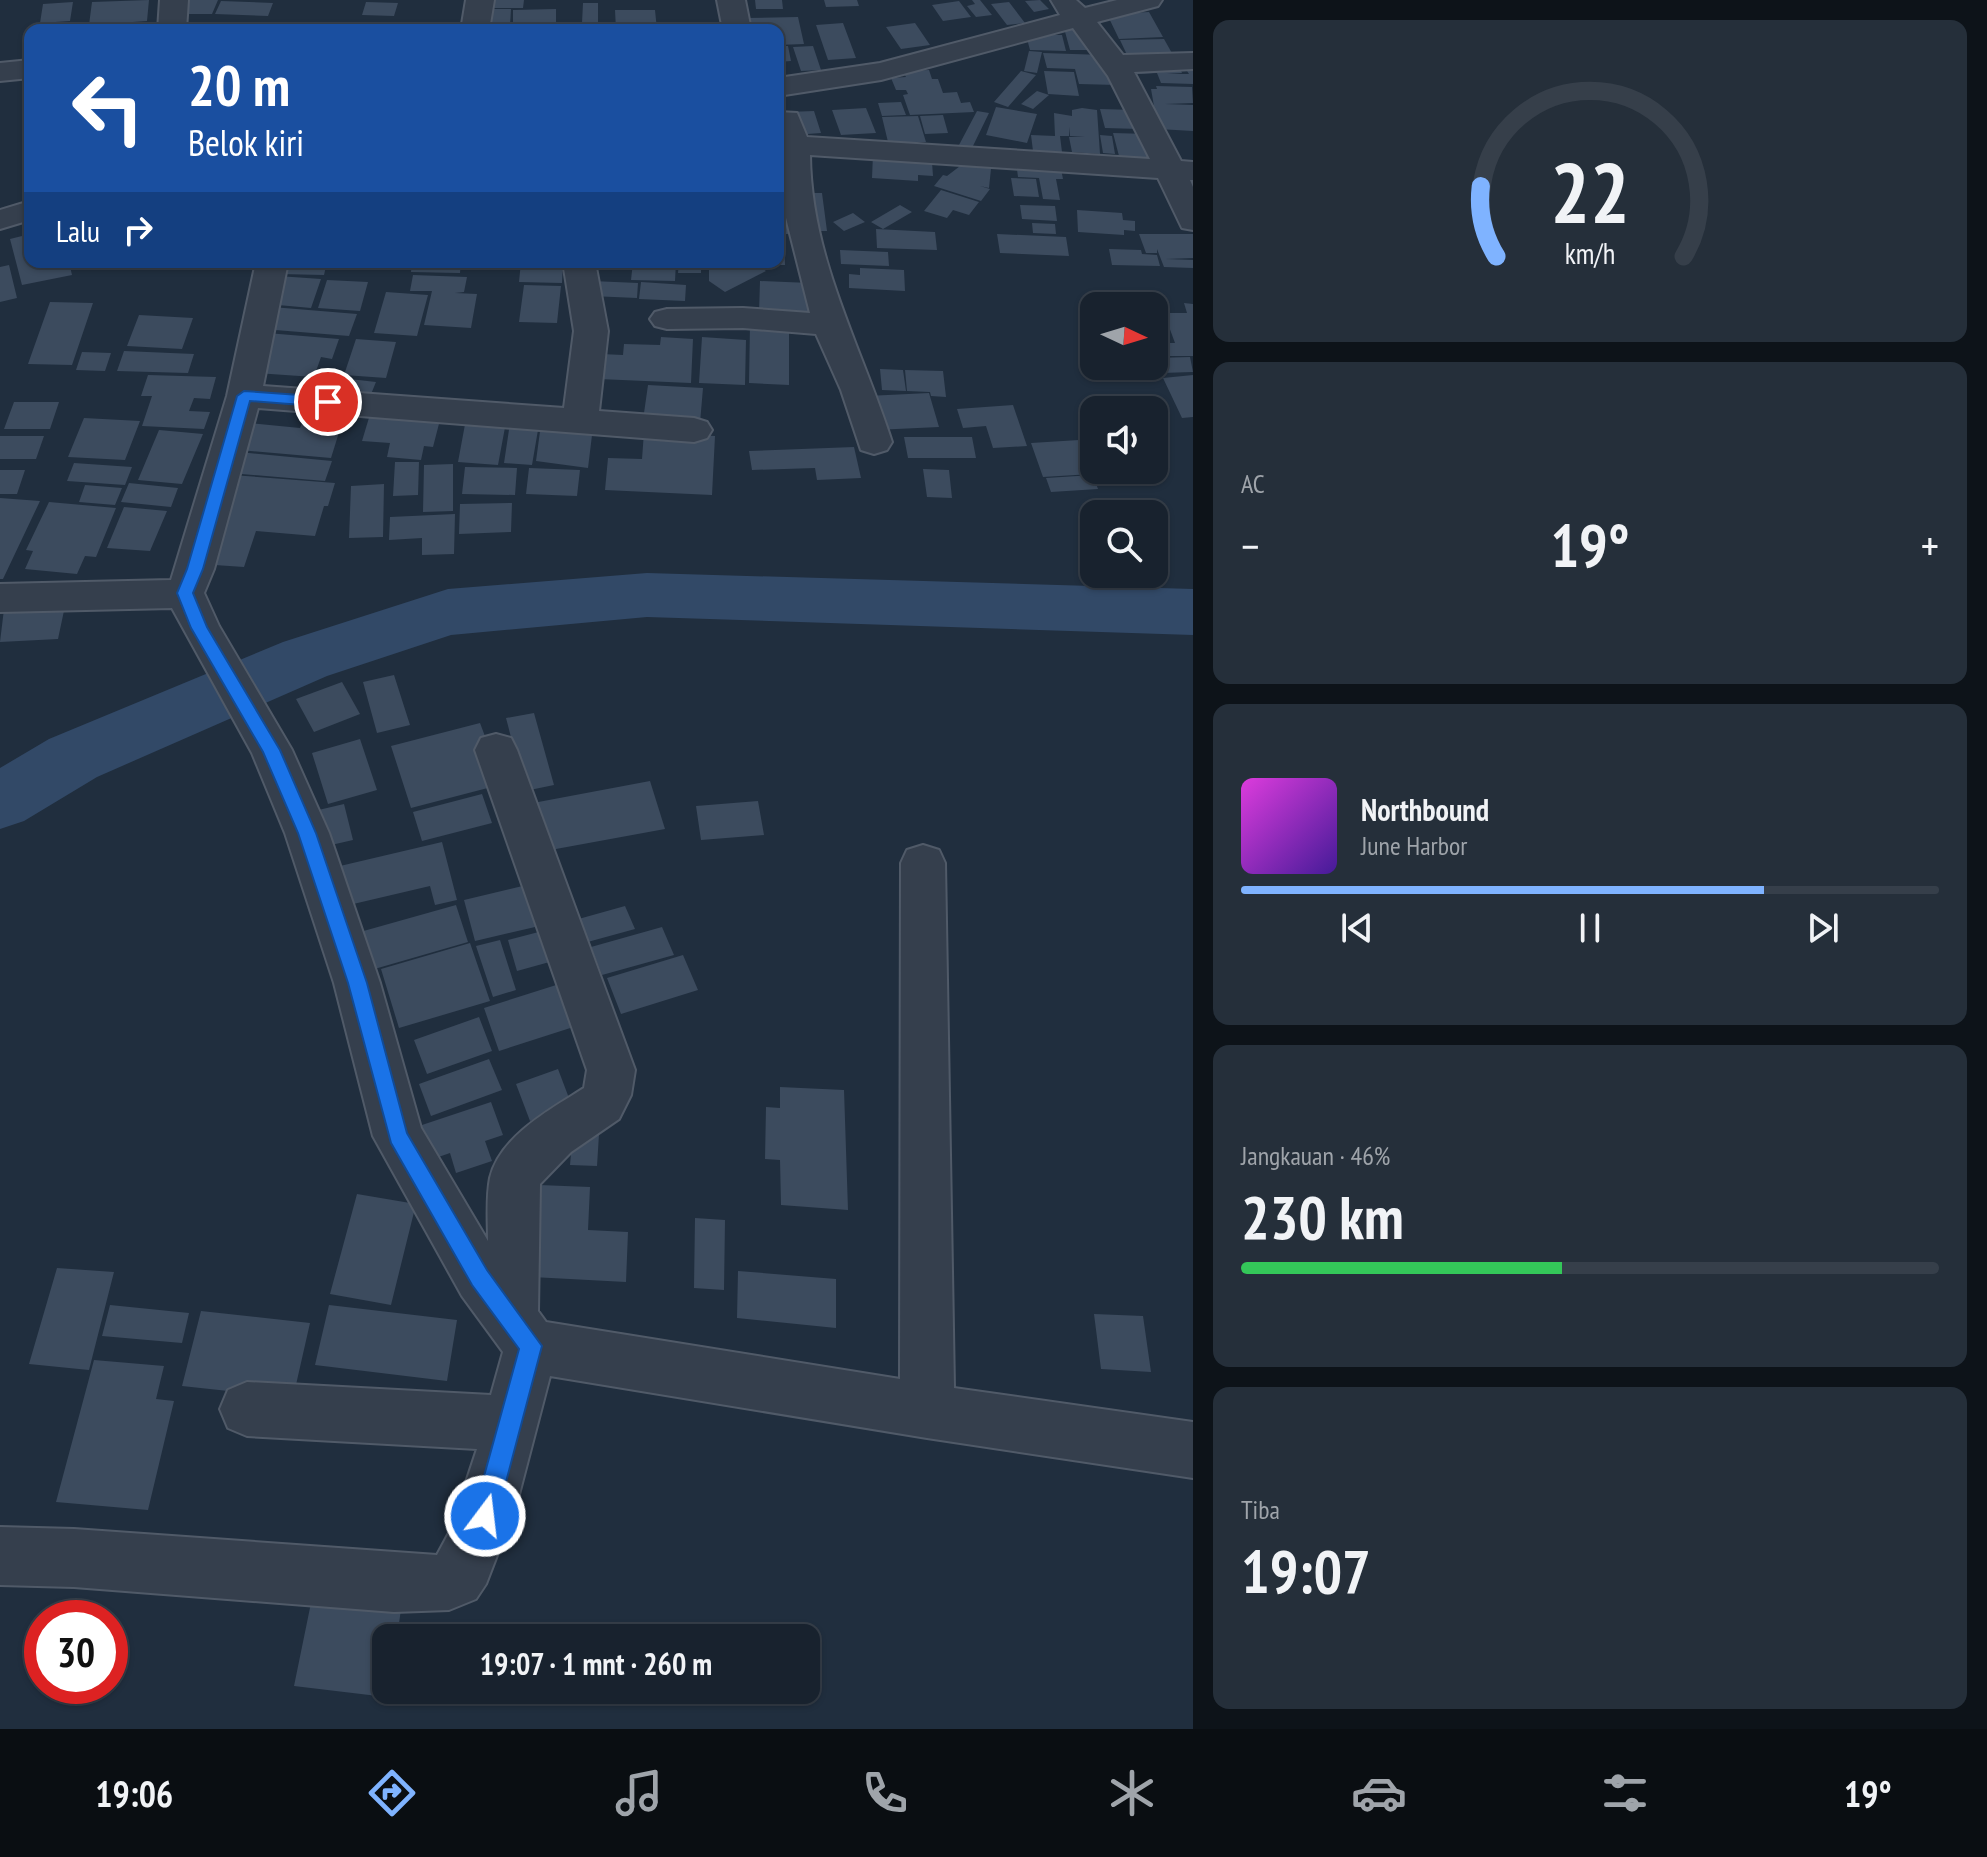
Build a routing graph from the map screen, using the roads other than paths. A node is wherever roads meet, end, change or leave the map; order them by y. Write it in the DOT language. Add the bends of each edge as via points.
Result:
graph roads {
  1 [pos="174,0"];
  2 [pos="480,0"];
  3 [pos="731,0"];
  4 [pos="1061,0"];
  5 [pos="1148,0"];
  6 [pos="1083,20"];
  7 [pos="172,24"];
  8 [pos="476,24"];
  9 [pos="736,24"];
  10 [pos="1193,61"];
  11 [pos="1116,64"];
  12 [pos="24,70"];
  13 [pos="0,72"];
  14 [pos="784,88"];
  15 [pos="784,109"];
  16 [pos="795,145"];
  17 [pos="1181,170"];
  18 [pos="786,194"];
  19 [pos="24,212"];
  20 [pos="0,220"];
  21 [pos="1193,221"];
  22 [pos="271,268"];
  23 [pos="580,268"];
  24 [pos="667,319"];
  25 [pos="830,325"];
  26 [pos="244,396"];
  27 [pos="580,421"];
  28 [pos="694,430"];
  29 [pos="874,442"];
  30 [pos="0,598"];
  31 [pos="192,610"];
  32 [pos="496,750"];
  33 [pos="923,863"];
  34 [pos="521,1333"];
  35 [pos="247,1409"];
  36 [pos="927,1411"];
  37 [pos="510,1423"];
  38 [pos="1193,1450"];
  39 [pos="0,1556"];
  1 -- 7 [label="street"];
  2 -- 8 [label="street"];
  3 -- 9 [label="street"];
  4 -- 6 [label="street"];
  5 -- 6 [label="street"];
  6 -- 11 [label="street"];
  6 -- 14 [label="street" via="881,71"];
  10 -- 11 [label="street"];
  11 -- 17 [label="street"];
  12 -- 13 [label="street"];
  15 -- 16 [label="street"];
  16 -- 17 [label="street"];
  16 -- 18 [label="street"];
  17 -- 21 [label="street"];
  18 -- 25 [label="street"];
  19 -- 20 [label="street"];
  22 -- 26 [label="street"];
  23 -- 27 [label="street" via="591,331"];
  24 -- 25 [label="street"];
  25 -- 29 [label="street"];
  26 -- 27 [label="street"];
  26 -- 31 [label="street" via="195,569"];
  27 -- 28 [label="street"];
  30 -- 31 [label="street"];
  31 -- 34 [label="street" via="271,750 307,833 357,983 398,1136 480,1278"];
  32 -- 34 [label="street" via="611,1070 602,1103 546,1140 515,1178"];
  33 -- 36 [label="street"];
  34 -- 36 [label="street"];
  34 -- 37 [label="street"];
  35 -- 37 [label="street"];
  36 -- 38 [label="street"];
  37 -- 39 [label="street" via="465,1567 441,1583"];
}
